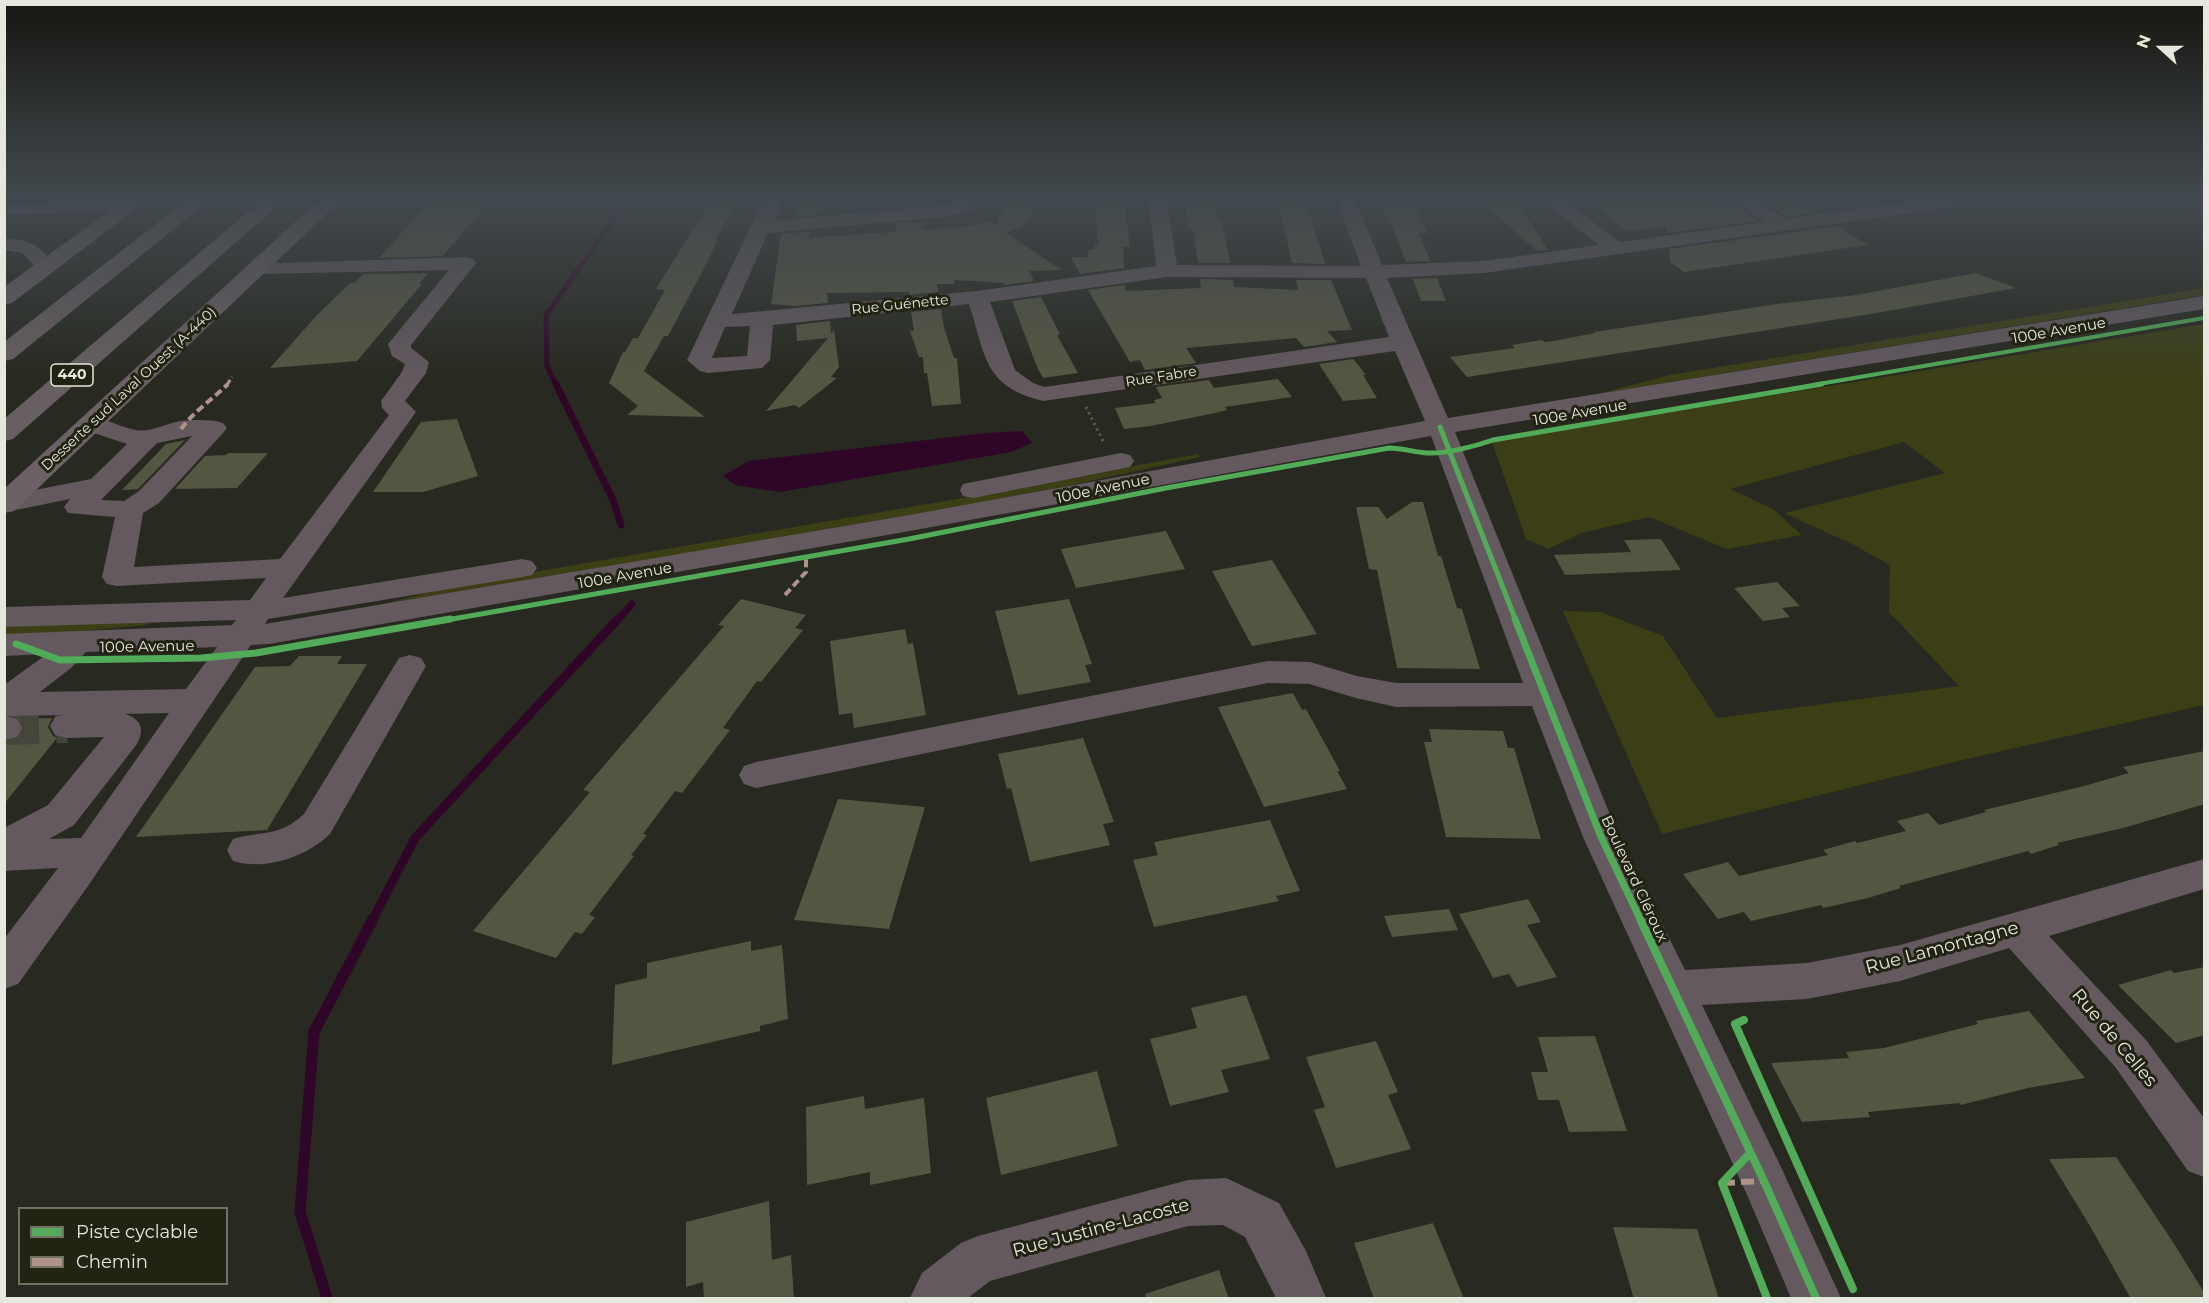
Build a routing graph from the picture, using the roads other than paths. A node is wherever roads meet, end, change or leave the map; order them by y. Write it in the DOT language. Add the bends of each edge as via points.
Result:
graph roads {
  1 [pos="40,260"];
  2 [pos="57,260"];
  3 [pos="124,260"];
  4 [pos="205,260"];
  5 [pos="267,260"];
  6 [pos="747,260"];
  7 [pos="1166,260"];
  8 [pos="1369,260"];
  9 [pos="1534,260"];
  10 [pos="46,268"];
  11 [pos="258,268"];
  12 [pos="1167,271"];
  13 [pos="1374,272"];
  14 [pos="2205,283"];
  15 [pos="977,297"];
  16 [pos="4,298"];
  17 [pos="2205,302"];
  18 [pos="762,319"];
  19 [pos="719,321"];
  20 [pos="1403,343"];
  21 [pos="4,354"];
  22 [pos="1436,417"];
  23 [pos="91,424"];
  24 [pos="4,433"];
  25 [pos="148,438"];
  26 [pos="180,465"];
  27 [pos="110,475"];
  28 [pos="5,505"];
  29 [pos="130,508"];
  30 [pos="289,568"];
  31 [pos="117,577"];
  32 [pos="259,610"];
  33 [pos="4,617"];
  34 [pos="84,629"];
  35 [pos="241,637"];
  36 [pos="4,645"];
  37 [pos="410,666"];
  38 [pos="1543,694"];
  39 [pos="196,701"];
  40 [pos="5,715"];
  41 [pos="67,726"];
  42 [pos="756,775"];
  43 [pos="4,846"];
  44 [pos="246,850"];
  45 [pos="90,852"];
  46 [pos="4,856"];
  47 [pos="2205,874"];
  48 [pos="2015,928"];
  49 [pos="11,953"];
  50 [pos="1673,989"];
  51 [pos="2205,1155"];
  52 [pos="935,1299"];
  53 [pos="1301,1299"];
  54 [pos="1816,1299"];
  1 -- 10 [label="street"];
  2 -- 10 [label="main road"];
  3 -- 21 [label="highway"];
  4 -- 24 [label="highway, 440"];
  5 -- 11 [label="main road, Desserte sud Laval Ouest (A-440)"];
  6 -- 19 [label="street"];
  7 -- 12 [label="street"];
  8 -- 13 [label="street, Boulevard Cléroux"];
  9 -- 13 [label="street, Rue Guénette" via="1484,267"];
  10 -- 16 [label="main road"];
  11 -- 23 [label="main road, Desserte sud Laval Ouest (A-440)"];
  11 -- 30 [label="street" via="466,263 399,344 400,351 417,362 414,373 393,401 394,408 404,412"];
  12 -- 13 [label="street, Rue Guénette"];
  12 -- 15 [label="street, Rue Guénette"];
  13 -- 20 [label="street, Boulevard Cléroux"];
  14 -- 22 [label="street, 100e Avenue"];
  15 -- 18 [label="street, Rue Guénette"];
  15 -- 20 [label="street, Rue Fabre" via="1004,373 1043,394"];
  17 -- 22 [label="street, 100e Avenue"];
  18 -- 19 [label="street, Rue Guénette"];
  18 -- 19 [label="street" via="758,360 708,366 699,360"];
  20 -- 22 [label="street, Boulevard Cléroux"];
  22 -- 32 [label="street, 100e Avenue" via="1157,454 869,509"];
  22 -- 35 [label="street, 100e Avenue" via="1278,454 803,542"];
  22 -- 38 [label="street, Boulevard Cléroux"];
  23 -- 25 [label="street" via="129,437"];
  23 -- 28 [label="main road, Desserte sud Laval Ouest (A-440)"];
  25 -- 26 [label="street" via="181,429 214,428"];
  25 -- 27 [label="street"];
  26 -- 27 [label="street"];
  26 -- 29 [label="street" via="149,496"];
  27 -- 28 [label="street"];
  27 -- 29 [label="street" via="78,507"];
  29 -- 31 [label="street"];
  30 -- 31 [label="street"];
  30 -- 32 [label="street"];
  31 -- 34 [label="street"];
  32 -- 34 [label="street, 100e Avenue"];
  32 -- 35 [label="street"];
  33 -- 34 [label="street, 100e Avenue"];
  34 -- 35 [label="street, 100e Avenue"];
  34 -- 36 [label="street, 100e Avenue"];
  34 -- 40 [label="street" via="60,660"];
  35 -- 39 [label="street"];
  37 -- 44 [label="street" via="317,824 298,840"];
  38 -- 42 [label="street" via="1396,695 1310,673 1268,672"];
  38 -- 50 [label="street, Boulevard Cléroux" via="1601,837"];
  39 -- 40 [label="street"];
  39 -- 45 [label="street"];
  41 -- 43 [label="street" via="118,724 125,728 125,735 62,815"];
  45 -- 46 [label="street"];
  45 -- 49 [label="street"];
  47 -- 48 [label="street, Rue Lamontagne"];
  48 -- 50 [label="street, Rue Lamontagne" via="1900,963 1807,981"];
  48 -- 51 [label="street, Rue de Celles" via="2131,1054"];
  50 -- 54 [label="street, Boulevard Cléroux"];
  52 -- 53 [label="street, Rue Justine-Lacoste" via="939,1290 978,1260 1188,1203 1226,1201 1262,1220 1290,1268"];
}
